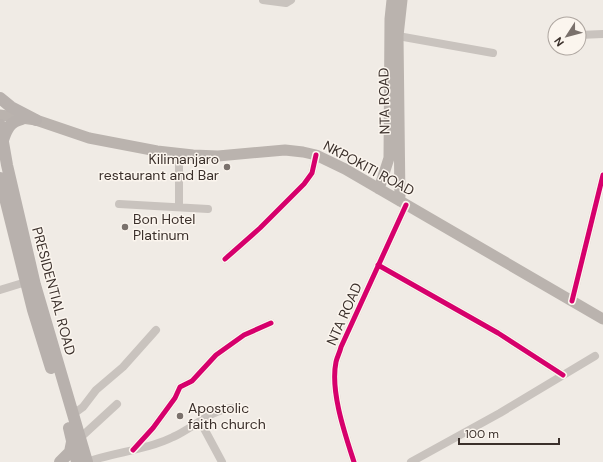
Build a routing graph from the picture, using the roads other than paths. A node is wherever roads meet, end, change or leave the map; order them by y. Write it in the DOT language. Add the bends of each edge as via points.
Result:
graph roads {
  1 [pos="263,0"];
  2 [pos="291,0"];
  3 [pos="392,0"];
  4 [pos="402,0"];
  5 [pos="603,34"];
  6 [pos="587,35"];
  7 [pos="398,36"];
  8 [pos="493,53"];
  9 [pos="0,98"];
  10 [pos="0,115"];
  11 [pos="22,119"];
  12 [pos="36,120"];
  13 [pos="0,125"];
  14 [pos="3,140"];
  15 [pos="180,154"];
  16 [pos="316,155"];
  17 [pos="603,175"];
  18 [pos="0,178"];
  19 [pos="380,189"];
  20 [pos="403,203"];
  21 [pos="119,204"];
  22 [pos="179,207"];
  23 [pos="208,209"];
  24 [pos="225,259"];
  25 [pos="378,266"];
  26 [pos="26,282"];
  27 [pos="0,290"];
  28 [pos="572,302"];
  29 [pos="603,319"];
  30 [pos="271,322"];
  31 [pos="156,330"];
  32 [pos="49,350"];
  33 [pos="595,356"];
  34 [pos="563,375"];
  35 [pos="117,404"];
  36 [pos="227,409"];
  37 [pos="72,415"];
  38 [pos="200,421"];
  39 [pos="76,437"];
  40 [pos="133,450"];
  41 [pos="83,460"];
  42 [pos="62,462"];
  43 [pos="222,462"];
  44 [pos="354,462"];
  45 [pos="411,462"];
  1 -- 2 [label="street" via="286,3"];
  3 -- 19 [label="main road, NTA ROAD" via="389,158"];
  4 -- 7 [label="main road, NTA ROAD"];
  5 -- 6 [label="street"];
  7 -- 8 [label="street"];
  7 -- 20 [label="main road, NTA ROAD"];
  9 -- 12 [label="main road" via="11,108"];
  10 -- 11 [label="main road, NKPOKITI ROAD"];
  11 -- 12 [label="main road, NKPOKITI ROAD"];
  11 -- 14 [label="main road" via="9,125"];
  12 -- 15 [label="main road, NKPOKITI ROAD" via="96,139"];
  13 -- 14 [label="main road, PRESIDENTIAL ROAD"];
  14 -- 32 [label="main road, PRESIDENTIAL ROAD"];
  15 -- 16 [label="main road, NKPOKITI ROAD" via="218,156 285,150"];
  15 -- 22 [label="street"];
  16 -- 19 [label="main road, NKPOKITI ROAD"];
  16 -- 24 [label="street" via="312,173 304,184"];
  17 -- 28 [label="street"];
  18 -- 26 [label="main road, PRESIDENTIAL ROAD"];
  19 -- 20 [label="main road, NKPOKITI ROAD"];
  20 -- 25 [label="street, NTA ROAD"];
  20 -- 28 [label="main road, NKPOKITI ROAD"];
  21 -- 22 [label="street"];
  22 -- 23 [label="street"];
  25 -- 34 [label="street" via="498,333"];
  25 -- 44 [label="street, NTA ROAD" via="341,347 335,367 337,398"];
  26 -- 27 [label="street"];
  26 -- 32 [label="main road, PRESIDENTIAL ROAD"];
  28 -- 29 [label="main road, NKPOKITI ROAD"];
  30 -- 40 [label="street" via="244,335 216,355 192,381 180,387 153,428"];
  31 -- 37 [label="street" via="123,366 96,390 83,407"];
  32 -- 37 [label="main road, PRESIDENTIAL ROAD"];
  32 -- 39 [label="main road, PRESIDENTIAL ROAD"];
  33 -- 34 [label="street"];
  34 -- 45 [label="street"];
  35 -- 39 [label="street"];
  36 -- 38 [label="street"];
  37 -- 39 [label="main road, PRESIDENTIAL ROAD"];
  38 -- 40 [label="street" via="174,437"];
  38 -- 43 [label="street"];
  39 -- 41 [label="main road, PRESIDENTIAL ROAD"];
  39 -- 42 [label="main road"];
  40 -- 41 [label="street"];
  41 -- 42 [label="main road"];
}
